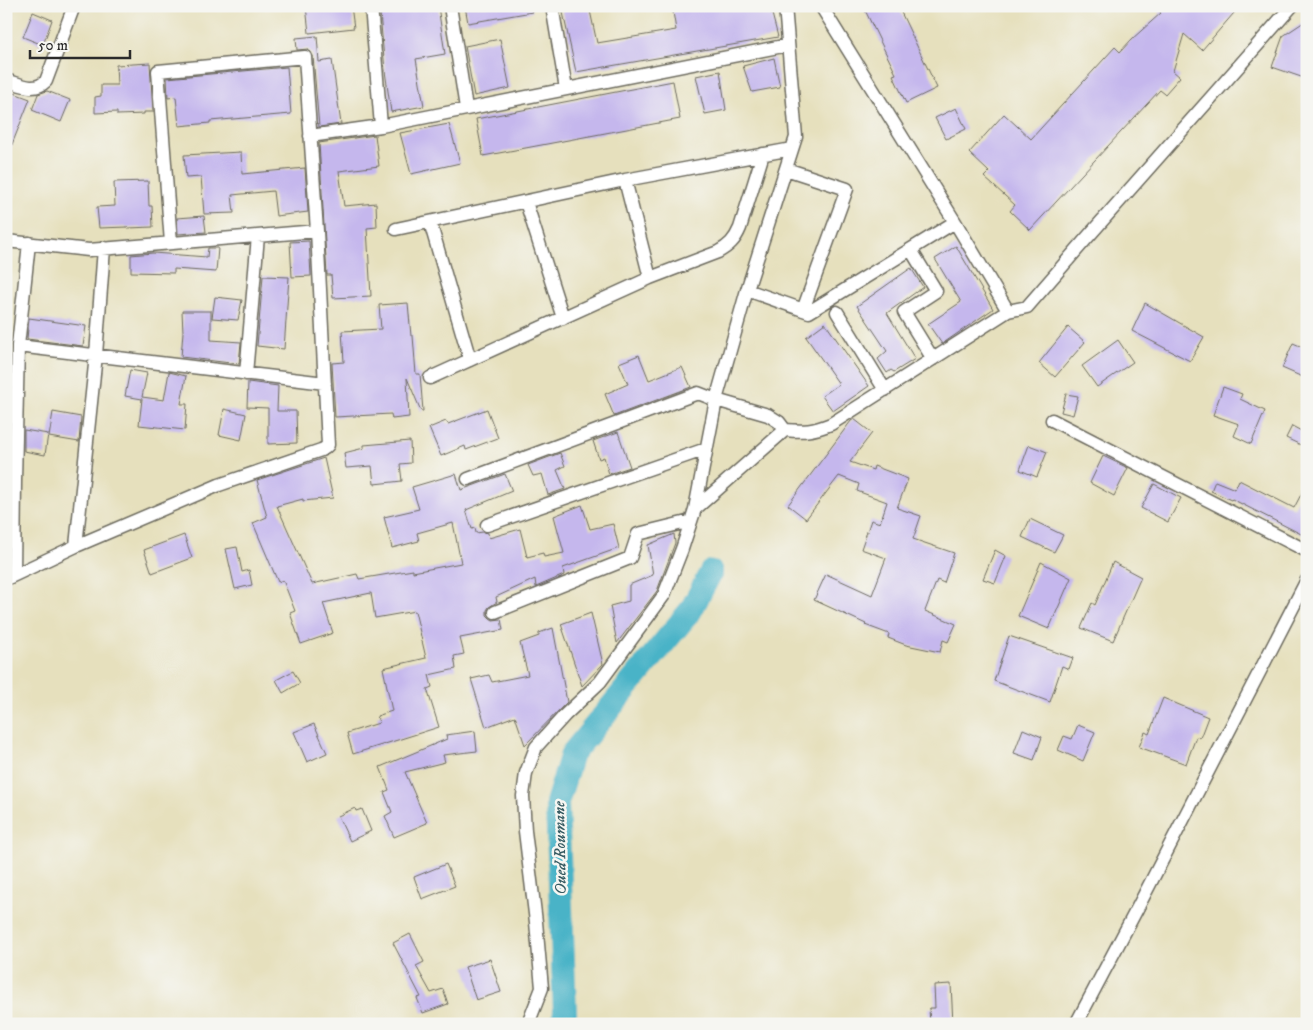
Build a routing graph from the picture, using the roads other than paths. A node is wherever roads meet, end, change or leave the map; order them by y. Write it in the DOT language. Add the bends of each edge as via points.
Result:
graph roads {
  1 [pos="74,6"];
  2 [pos="371,6"];
  3 [pos="450,6"];
  4 [pos="552,6"];
  5 [pos="785,6"];
  6 [pos="821,6"];
  7 [pos="1292,6"];
  8 [pos="788,45"];
  9 [pos="6,80"];
  10 [pos="566,88"];
  11 [pos="466,108"];
  12 [pos="381,126"];
  13 [pos="310,136"];
  14 [pos="792,149"];
  15 [pos="763,154"];
  16 [pos="786,169"];
  17 [pos="625,180"];
  18 [pos="526,202"];
  19 [pos="430,222"];
  20 [pos="955,222"];
  21 [pos="396,229"];
  22 [pos="317,231"];
  23 [pos="258,236"];
  24 [pos="6,241"];
  25 [pos="29,243"];
  26 [pos="171,243"];
  27 [pos="104,248"];
  28 [pos="911,250"];
  29 [pos="650,278"];
  30 [pos="747,290"];
  31 [pos="803,310"];
  32 [pos="1008,311"];
  33 [pos="837,312"];
  34 [pos="563,318"];
  35 [pos="18,346"];
  36 [pos="96,355"];
  37 [pos="933,359"];
  38 [pos="470,360"];
  39 [pos="246,374"];
  40 [pos="430,378"];
  41 [pos="325,383"];
  42 [pos="885,390"];
  43 [pos="716,400"];
  44 [pos="1052,420"];
  45 [pos="785,430"];
  46 [pos="706,448"];
  47 [pos="468,479"];
  48 [pos="693,515"];
  49 [pos="487,525"];
  50 [pos="76,546"];
  51 [pos="1307,551"];
  52 [pos="10,577"];
  53 [pos="1307,580"];
  54 [pos="495,612"];
  55 [pos="528,1024"];
  56 [pos="1076,1024"];
  1 -- 9 [label="street" via="46,81 32,88"];
  2 -- 12 [label="street"];
  3 -- 11 [label="street"];
  4 -- 10 [label="street"];
  5 -- 8 [label="street"];
  6 -- 20 [label="street"];
  7 -- 32 [label="street" via="1027,307"];
  8 -- 10 [label="street"];
  8 -- 14 [label="street" via="796,138"];
  10 -- 11 [label="street"];
  11 -- 12 [label="street"];
  12 -- 13 [label="street"];
  13 -- 22 [label="street"];
  13 -- 26 [label="street" via="304,57 158,71"];
  14 -- 15 [label="street"];
  14 -- 16 [label="street"];
  15 -- 17 [label="street"];
  15 -- 29 [label="street" via="740,228 727,248"];
  16 -- 30 [label="street"];
  16 -- 31 [label="street" via="847,189"];
  17 -- 18 [label="street"];
  17 -- 29 [label="street"];
  18 -- 19 [label="street"];
  18 -- 34 [label="street"];
  19 -- 21 [label="street"];
  19 -- 38 [label="street"];
  20 -- 28 [label="street"];
  20 -- 32 [label="street"];
  22 -- 23 [label="street"];
  22 -- 41 [label="street"];
  23 -- 26 [label="street"];
  23 -- 39 [label="street"];
  24 -- 25 [label="street"];
  25 -- 27 [label="street" via="89,250"];
  25 -- 35 [label="street"];
  26 -- 27 [label="street"];
  27 -- 36 [label="street"];
  28 -- 31 [label="street" via="810,312"];
  28 -- 37 [label="street" via="936,291 904,312"];
  29 -- 34 [label="street"];
  30 -- 31 [label="street"];
  30 -- 43 [label="street"];
  32 -- 37 [label="street"];
  33 -- 42 [label="street"];
  34 -- 38 [label="street"];
  35 -- 36 [label="street"];
  35 -- 52 [label="street"];
  36 -- 39 [label="street"];
  36 -- 50 [label="street"];
  37 -- 42 [label="street"];
  38 -- 40 [label="street"];
  39 -- 41 [label="street"];
  41 -- 50 [label="street" via="328,445 325,448 219,485"];
  42 -- 45 [label="street" via="831,424 812,431"];
  43 -- 45 [label="street" via="768,415 780,422"];
  43 -- 46 [label="street"];
  43 -- 47 [label="street" via="698,393"];
  44 -- 51 [label="street"];
  45 -- 48 [label="street"];
  46 -- 48 [label="street"];
  46 -- 49 [label="street"];
  48 -- 54 [label="street" via="638,534 630,558"];
  48 -- 55 [label="street" via="664,594 600,682 536,747 526,773 523,796 525,831 542,988"];
  50 -- 52 [label="street"];
  53 -- 56 [label="street"];
}
